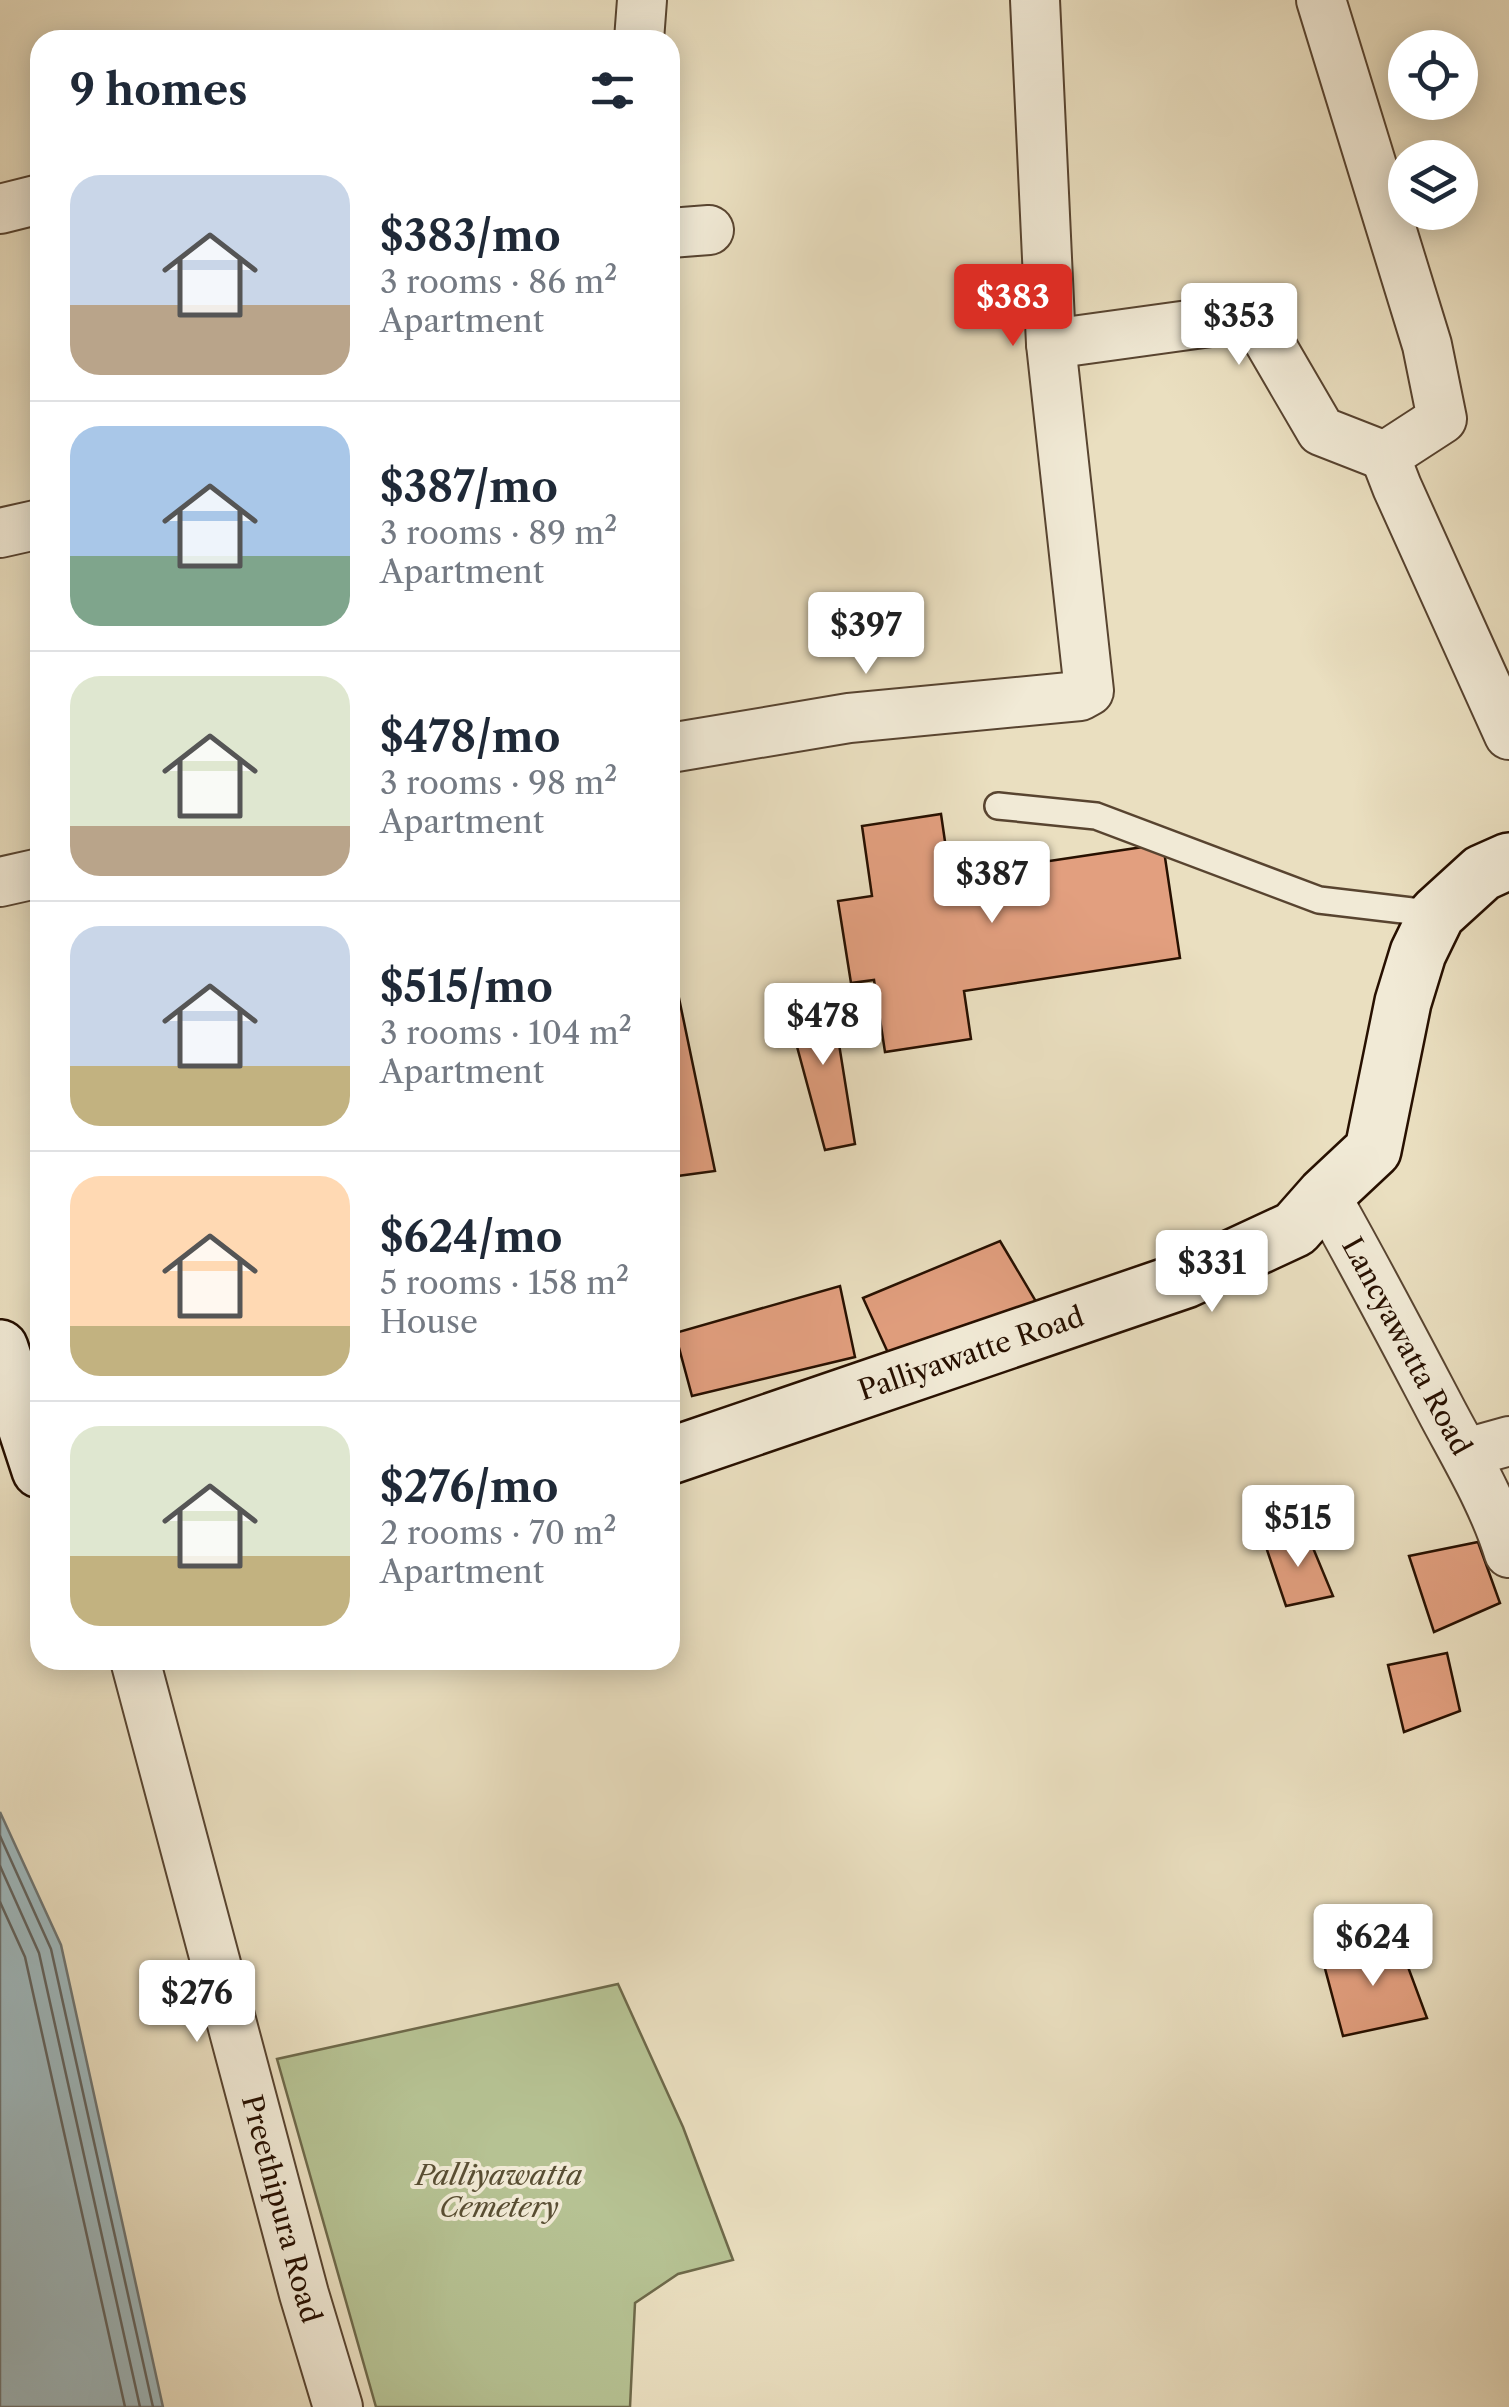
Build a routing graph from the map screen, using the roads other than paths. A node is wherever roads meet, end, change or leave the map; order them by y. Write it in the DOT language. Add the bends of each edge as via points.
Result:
graph roads {
  1 [pos="642,0"];
  2 [pos="1035,0"];
  3 [pos="1320,0"];
  4 [pos="640,30"];
  5 [pos="30,202"];
  6 [pos="0,210"];
  7 [pos="1052,344"];
  8 [pos="1385,456"];
  9 [pos="30,526"];
  10 [pos="0,533"];
  11 [pos="1509,735"];
  12 [pos="680,746"];
  13 [pos="998,806"];
  14 [pos="1509,861"];
  15 [pos="30,875"];
  16 [pos="0,882"];
  17 [pos="1437,914"];
  18 [pos="1325,1195"];
  19 [pos="0,1348"];
  20 [pos="30,1440"];
  21 [pos="1487,1447"];
  22 [pos="680,1453"];
  23 [pos="1509,1554"];
  24 [pos="138,1670"];
  25 [pos="338,2407"];
  1 -- 4 [label="street"];
  2 -- 7 [label="street"];
  3 -- 8 [label="street" via="1427,345 1442,419"];
  5 -- 6 [label="street"];
  7 -- 8 [label="street" via="1254,316 1321,431"];
  7 -- 12 [label="street" via="1089,691 849,718"];
  8 -- 11 [label="street"];
  9 -- 10 [label="street"];
  13 -- 17 [label="lane" via="1096,816 1319,900"];
  14 -- 17 [label="street, Palliyawatte Road" via="1482,873"];
  15 -- 16 [label="street"];
  17 -- 18 [label="street, Palliyawatte Road" via="1402,1002 1373,1150"];
  18 -- 21 [label="street, Lancyawatta Road" via="1446,1419"];
  18 -- 22 [label="street, Palliyawatte Road" via="1295,1229 1185,1280"];
  19 -- 20 [label="street"];
  21 -- 23 [label="street, Lancyawatta Road"];
  24 -- 25 [label="street, Preethipura Road"];
}
